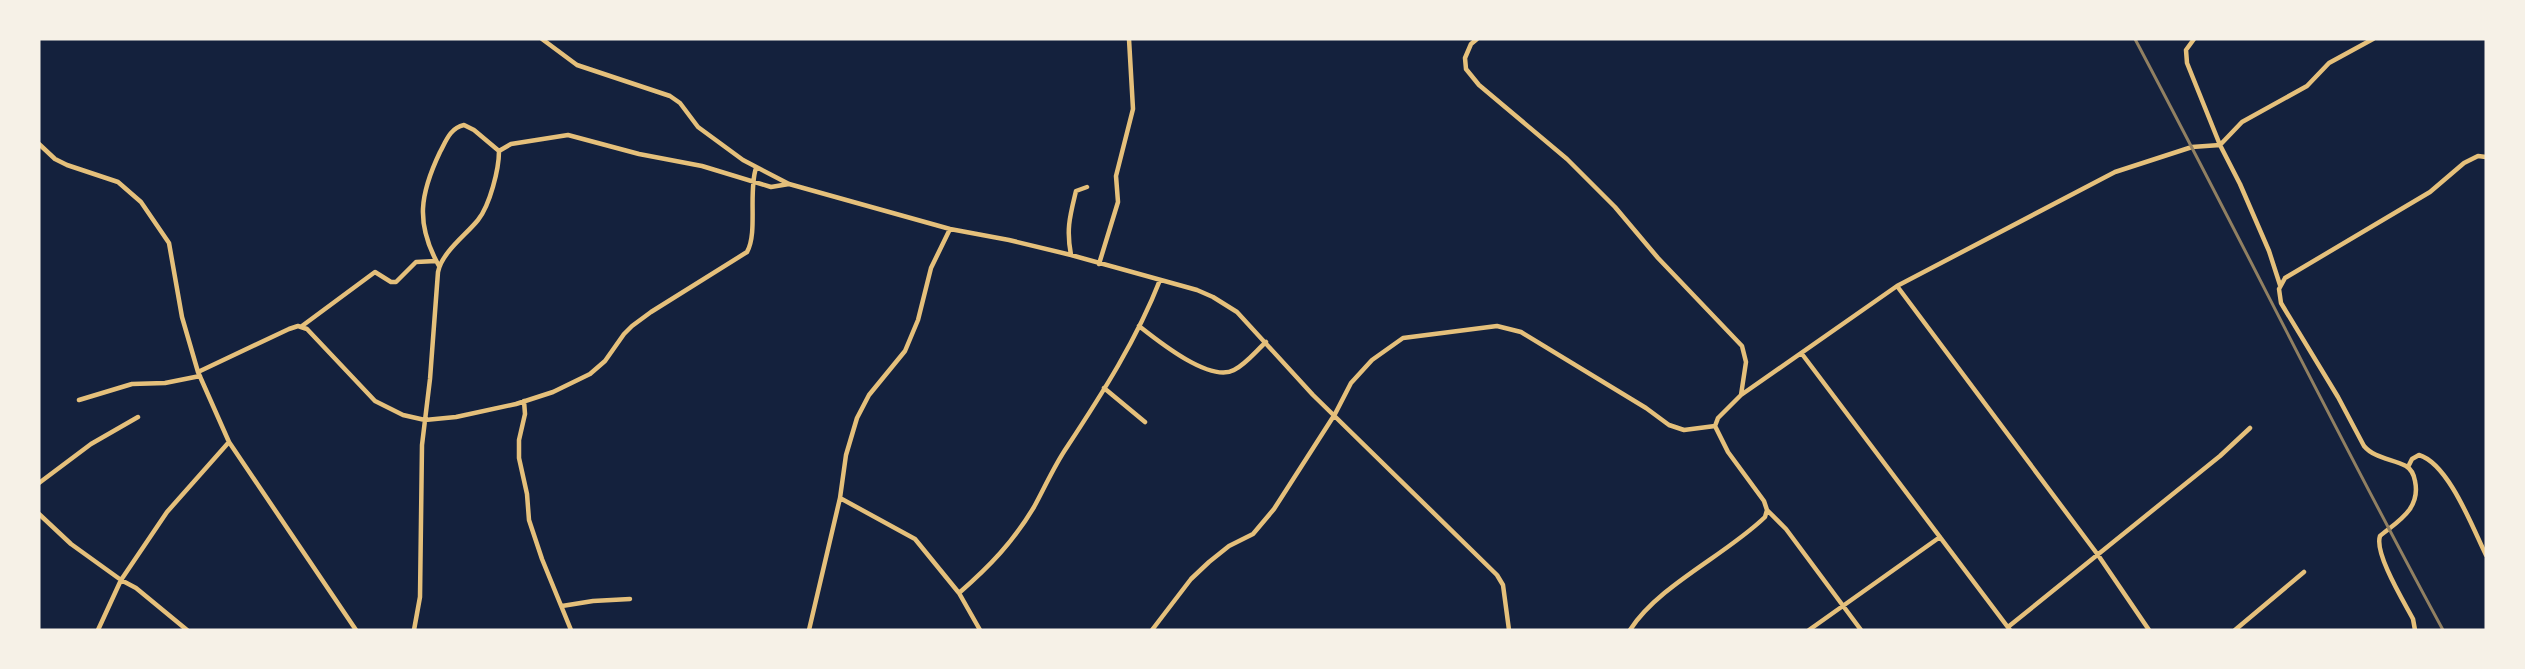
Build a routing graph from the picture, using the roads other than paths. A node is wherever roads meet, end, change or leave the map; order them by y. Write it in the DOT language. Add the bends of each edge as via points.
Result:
graph roads {
  1 [pos="542,39"];
  2 [pos="1129,39"];
  3 [pos="1477,39"];
  4 [pos="2194,39"];
  5 [pos="2373,39"];
  6 [pos="39,144"];
  7 [pos="2220,145"];
  8 [pos="499,151"];
  9 [pos="2486,157"];
  10 [pos="756,168"];
  11 [pos="752,180"];
  12 [pos="789,184"];
  13 [pos="1087,187"];
  14 [pos="950,229"];
  15 [pos="1071,255"];
  16 [pos="438,264"];
  17 [pos="1099,264"];
  18 [pos="1160,280"];
  19 [pos="2280,285"];
  20 [pos="1897,286"];
  21 [pos="1139,326"];
  22 [pos="302,327"];
  23 [pos="1266,342"];
  24 [pos="1802,354"];
  25 [pos="199,374"];
  26 [pos="1104,388"];
  27 [pos="1741,395"];
  28 [pos="79,400"];
  29 [pos="524,401"];
  30 [pos="1335,414"];
  31 [pos="138,417"];
  32 [pos="425,420"];
  33 [pos="1146,422"];
  34 [pos="1715,426"];
  35 [pos="2250,428"];
  36 [pos="229,442"];
  37 [pos="2408,467"];
  38 [pos="39,483"];
  39 [pos="840,498"];
  40 [pos="1767,510"];
  41 [pos="39,514"];
  42 [pos="1940,537"];
  43 [pos="2098,555"];
  44 [pos="2486,555"];
  45 [pos="2304,572"];
  46 [pos="121,580"];
  47 [pos="959,593"];
  48 [pos="630,599"];
  49 [pos="1842,605"];
  50 [pos="562,606"];
  51 [pos="2009,628"];
  52 [pos="98,630"];
  53 [pos="187,630"];
  54 [pos="356,630"];
  55 [pos="414,630"];
  56 [pos="571,630"];
  57 [pos="809,630"];
  58 [pos="980,630"];
  59 [pos="1152,630"];
  60 [pos="1509,630"];
  61 [pos="1630,630"];
  62 [pos="1809,630"];
  63 [pos="1861,630"];
  64 [pos="2149,630"];
  65 [pos="2235,630"];
  66 [pos="2415,630"];
  1 -- 10 [label="street" via="577,64 670,96 698,127"];
  2 -- 17 [label="street" via="1133,109 1116,176 1118,202"];
  3 -- 27 [label="street" via="1465,57 1466,69 1615,207 1742,346 1746,362"];
  4 -- 7 [label="street" via="2187,48 2187,63"];
  5 -- 7 [label="street" via="2329,63 2307,86 2242,122"];
  6 -- 25 [label="street" via="67,165 118,182 141,202 169,243 182,317"];
  7 -- 19 [label="street"];
  7 -- 20 [label="street" via="2192,147 2115,172"];
  8 -- 11 [label="street" via="512,144 568,135"];
  8 -- 16 [label="street" via="492,189 481,217"];
  8 -- 16 [label="street" via="464,125 448,136 423,194 423,217"];
  9 -- 19 [label="street" via="2478,156 2464,163 2430,192 2285,278"];
  10 -- 11 [label="street"];
  10 -- 12 [label="street"];
  11 -- 12 [label="street" via="771,187"];
  11 -- 29 [label="street" via="751,239 747,252 632,326 590,374 554,392"];
  12 -- 14 [label="street"];
  13 -- 15 [label="street" via="1076,190 1068,218"];
  14 -- 15 [label="street"];
  14 -- 39 [label="street" via="931,268 918,320 905,351 869,395 857,418 846,455"];
  15 -- 17 [label="street"];
  16 -- 22 [label="street" via="416,262 396,282 375,273"];
  16 -- 32 [label="street"];
  17 -- 18 [label="street"];
  18 -- 21 [label="street"];
  18 -- 23 [label="street" via="1213,297 1237,312"];
  19 -- 37 [label="street" via="2281,303 2364,446"];
  20 -- 24 [label="street"];
  20 -- 43 [label="street"];
  21 -- 23 [label="street" via="1192,363 1219,373 1233,371"];
  21 -- 26 [label="street"];
  22 -- 25 [label="street" via="289,329"];
  22 -- 32 [label="street" via="375,401 403,416"];
  23 -- 30 [label="street"];
  24 -- 27 [label="street"];
  24 -- 42 [label="street"];
  25 -- 28 [label="street" via="165,383 132,384"];
  25 -- 36 [label="street"];
  26 -- 33 [label="street"];
  26 -- 47 [label="street" via="1010,543 993,564"];
  27 -- 34 [label="street"];
  29 -- 32 [label="street"];
  29 -- 50 [label="street" via="519,458 529,520"];
  30 -- 34 [label="street" via="1355,377 1399,340 1497,326 1521,332 1669,425 1684,430"];
  30 -- 59 [label="street" via="1274,509 1252,534 1222,552 1191,579"];
  30 -- 60 [label="street" via="1497,575 1503,585"];
  31 -- 38 [label="street" via="91,444"];
  32 -- 55 [label="street" via="420,597"];
  34 -- 40 [label="street"];
  35 -- 43 [label="street"];
  36 -- 46 [label="street" via="167,512"];
  36 -- 54 [label="street"];
  37 -- 44 [label="street" via="2419,455 2441,472"];
  37 -- 66 [label="street" via="2416,484 2412,507 2380,536 2378,547"];
  39 -- 47 [label="street" via="915,539"];
  39 -- 57 [label="street"];
  40 -- 49 [label="street" via="1786,529"];
  40 -- 61 [label="street" via="1757,525 1664,594"];
  41 -- 46 [label="street" via="71,544"];
  42 -- 49 [label="street"];
  42 -- 51 [label="street"];
  43 -- 51 [label="street"];
  43 -- 64 [label="street"];
  45 -- 65 [label="street"];
  46 -- 52 [label="street"];
  46 -- 53 [label="street"];
  47 -- 58 [label="street"];
  48 -- 50 [label="street"];
  49 -- 62 [label="street"];
  49 -- 63 [label="street"];
  50 -- 56 [label="street"];
}
